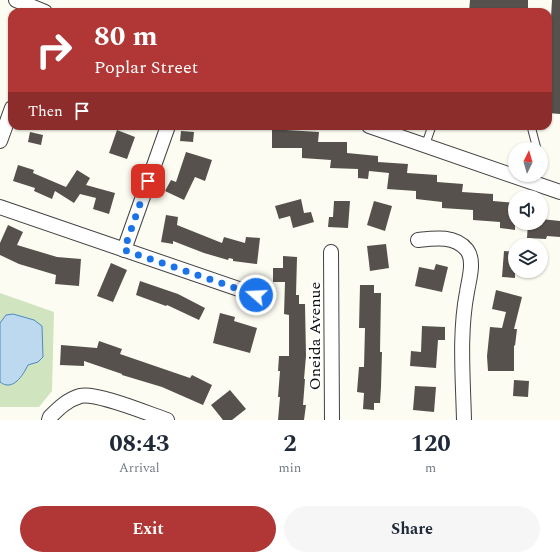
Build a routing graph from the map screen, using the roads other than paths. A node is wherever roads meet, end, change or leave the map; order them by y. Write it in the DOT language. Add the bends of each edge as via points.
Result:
graph roads {
  1 [pos="16,0"];
  2 [pos="35,8"];
  3 [pos="8,119"];
  4 [pos="167,130"];
  5 [pos="380,130"];
  6 [pos="431,130"];
  7 [pos="532,130"];
  8 [pos="0,141"];
  9 [pos="535,142"];
  10 [pos="425,146"];
  11 [pos="508,171"];
  12 [pos="541,182"];
  13 [pos="560,192"];
  14 [pos="0,207"];
  15 [pos="418,240"];
  16 [pos="124,250"];
  17 [pos="331,252"];
  18 [pos="256,295"];
  19 [pos="49,420"];
  20 [pos="167,420"];
  21 [pos="332,420"];
  22 [pos="464,420"];
  1 -- 2 [label="street"];
  3 -- 8 [label="street"];
  4 -- 16 [label="street"];
  5 -- 10 [label="street"];
  6 -- 10 [label="lane"];
  7 -- 9 [label="lane"];
  10 -- 11 [label="street"];
  12 -- 13 [label="street"];
  14 -- 16 [label="street"];
  15 -- 22 [label="street" via="439,238 458,243 467,251 472,265 463,312"];
  16 -- 18 [label="street"];
  17 -- 21 [label="street, Oneida Avenue"];
  19 -- 20 [label="street" via="62,404 82,396 102,398"];
}
